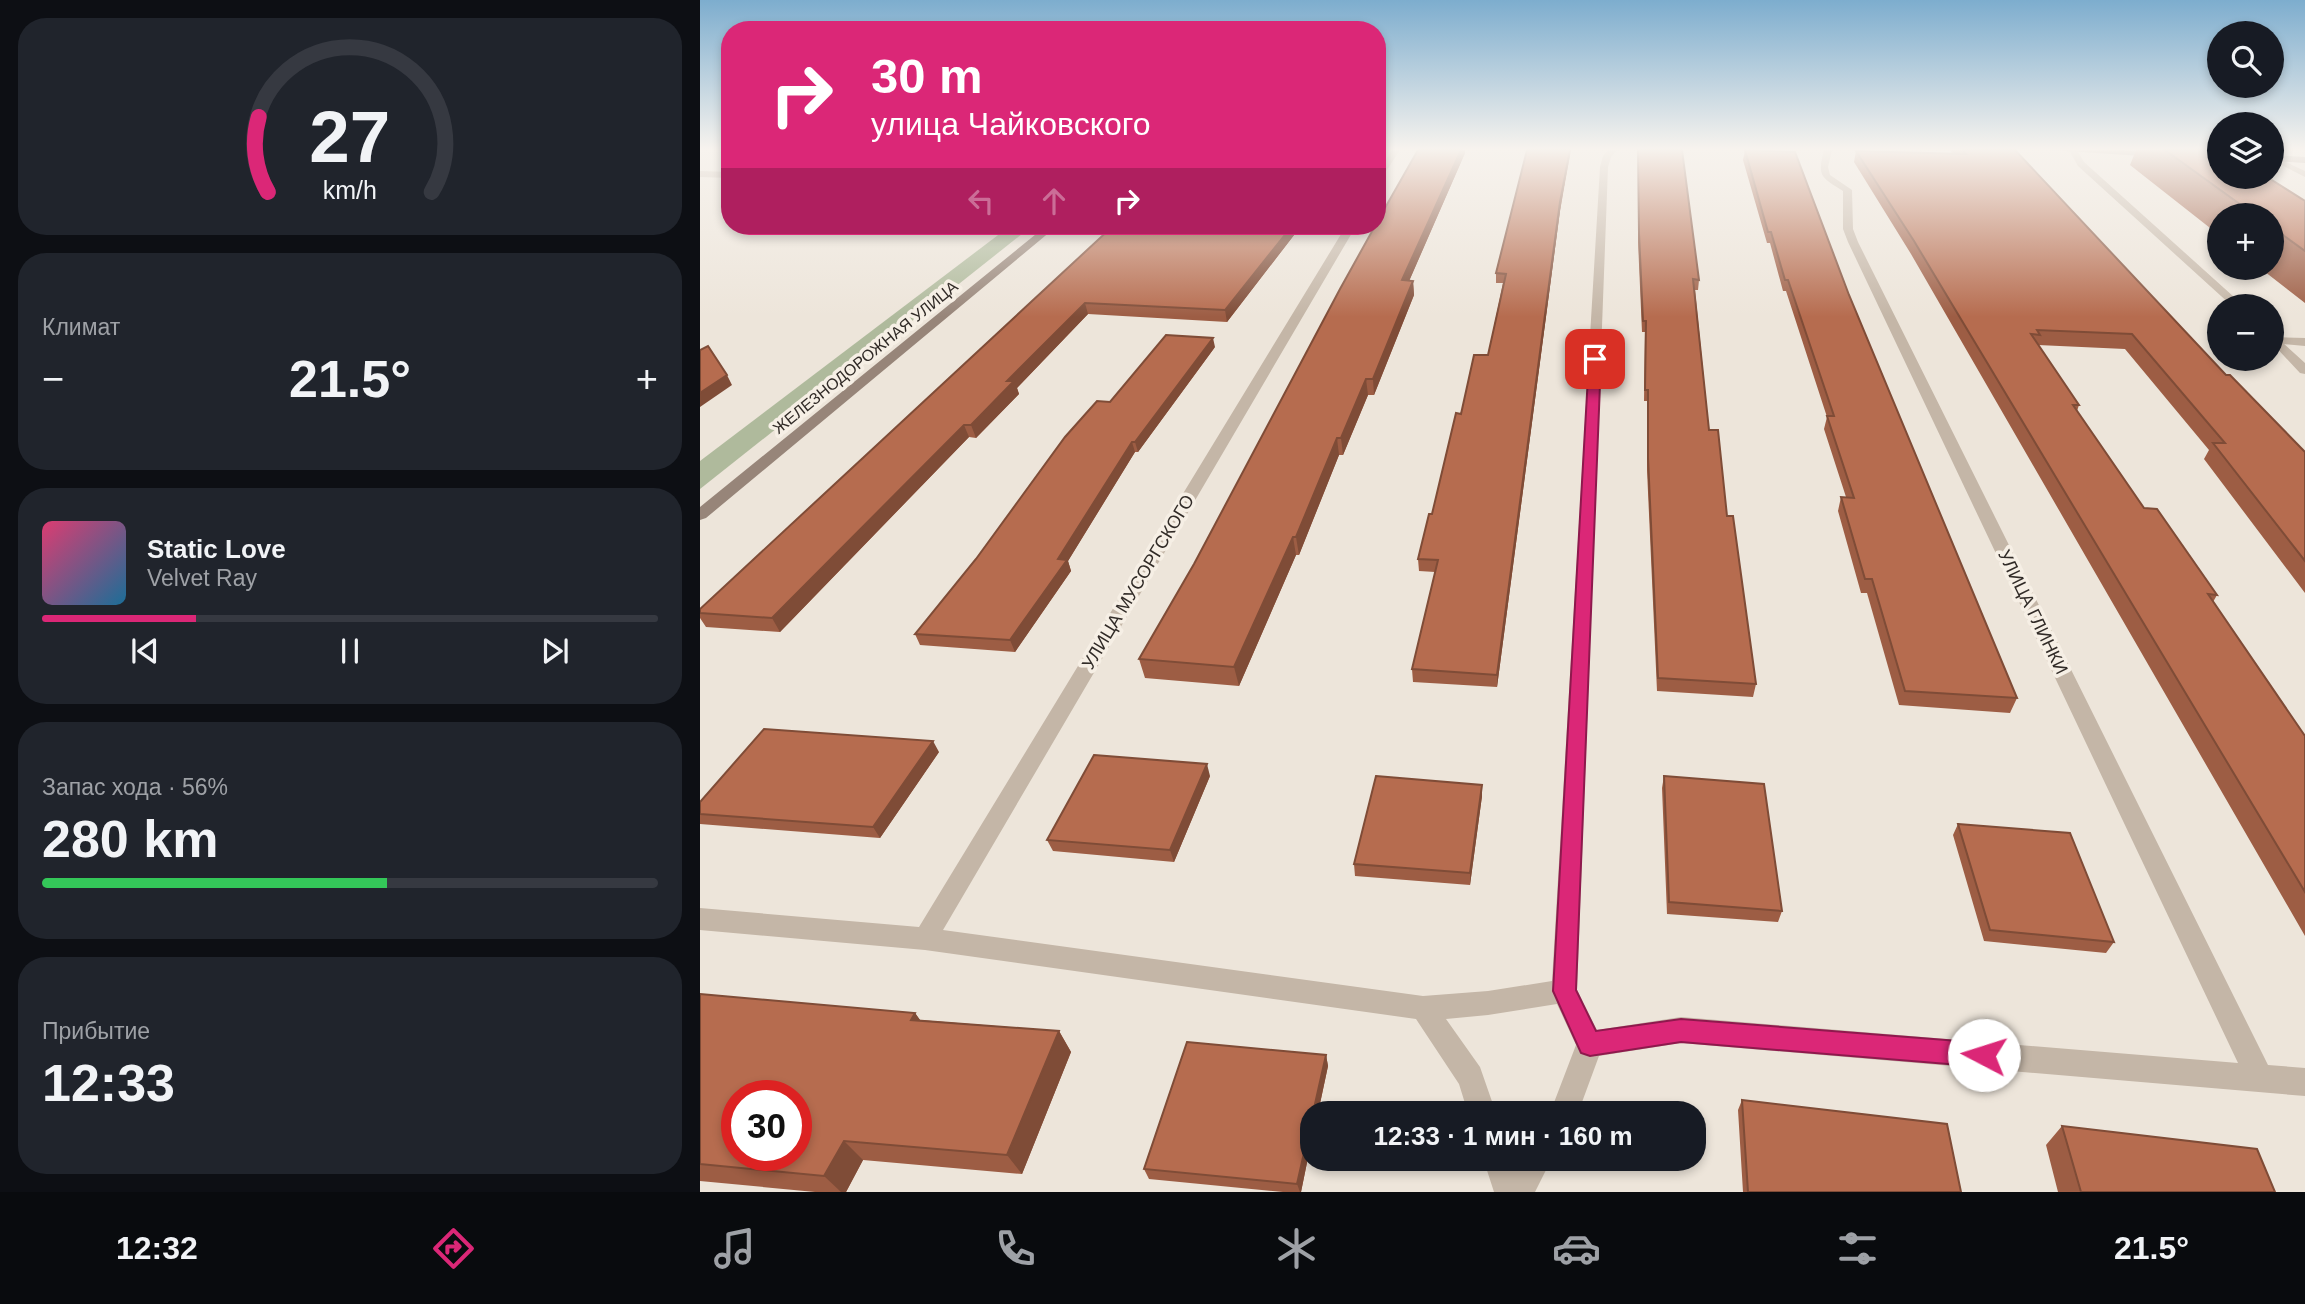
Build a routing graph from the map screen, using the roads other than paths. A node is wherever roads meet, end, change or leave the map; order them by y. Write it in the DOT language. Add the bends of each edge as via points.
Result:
graph roads {
  1 [pos="1602,206"];
  2 [pos="1846,206"];
  3 [pos="2127,206"];
  4 [pos="1041,235"];
  5 [pos="1346,235"];
  6 [pos="2225,294"];
  7 [pos="2284,339"];
  8 [pos="2305,342"];
  9 [pos="2284,349"];
  10 [pos="2305,370"];
  11 [pos="700,515"];
  12 [pos="700,919"];
  13 [pos="925,939"];
  14 [pos="1564,991"];
  15 [pos="1423,1007"];
  16 [pos="1590,1044"];
  17 [pos="2259,1077"];
  18 [pos="2305,1082"];
  19 [pos="1478,1101"];
  20 [pos="1569,1101"];
  21 [pos="1502,1171"];
  22 [pos="1531,1171"];
  23 [pos="1509,1192"];
  24 [pos="1519,1192"];
  1 -- 14 [label="street"];
  2 -- 17 [label="street, УЛИЦА ГЛИНКИ" via="1853,242"];
  3 -- 6 [label="street"];
  4 -- 11 [label="street, ЖЕЛЕЗНОДОРОЖНАЯ УЛИЦА"];
  5 -- 13 [label="street, УЛИЦА МУСОРГСКОГО"];
  7 -- 8 [label="street"];
  9 -- 10 [label="street"];
  12 -- 13 [label="street"];
  13 -- 15 [label="street"];
  14 -- 15 [label="street"];
  14 -- 16 [label="street"];
  15 -- 19 [label="street" via="1470,1077"];
  16 -- 17 [label="street" via="1681,1030"];
  16 -- 20 [label="street"];
  17 -- 18 [label="street"];
  21 -- 23 [label="street"];
  22 -- 24 [label="street"];
}
